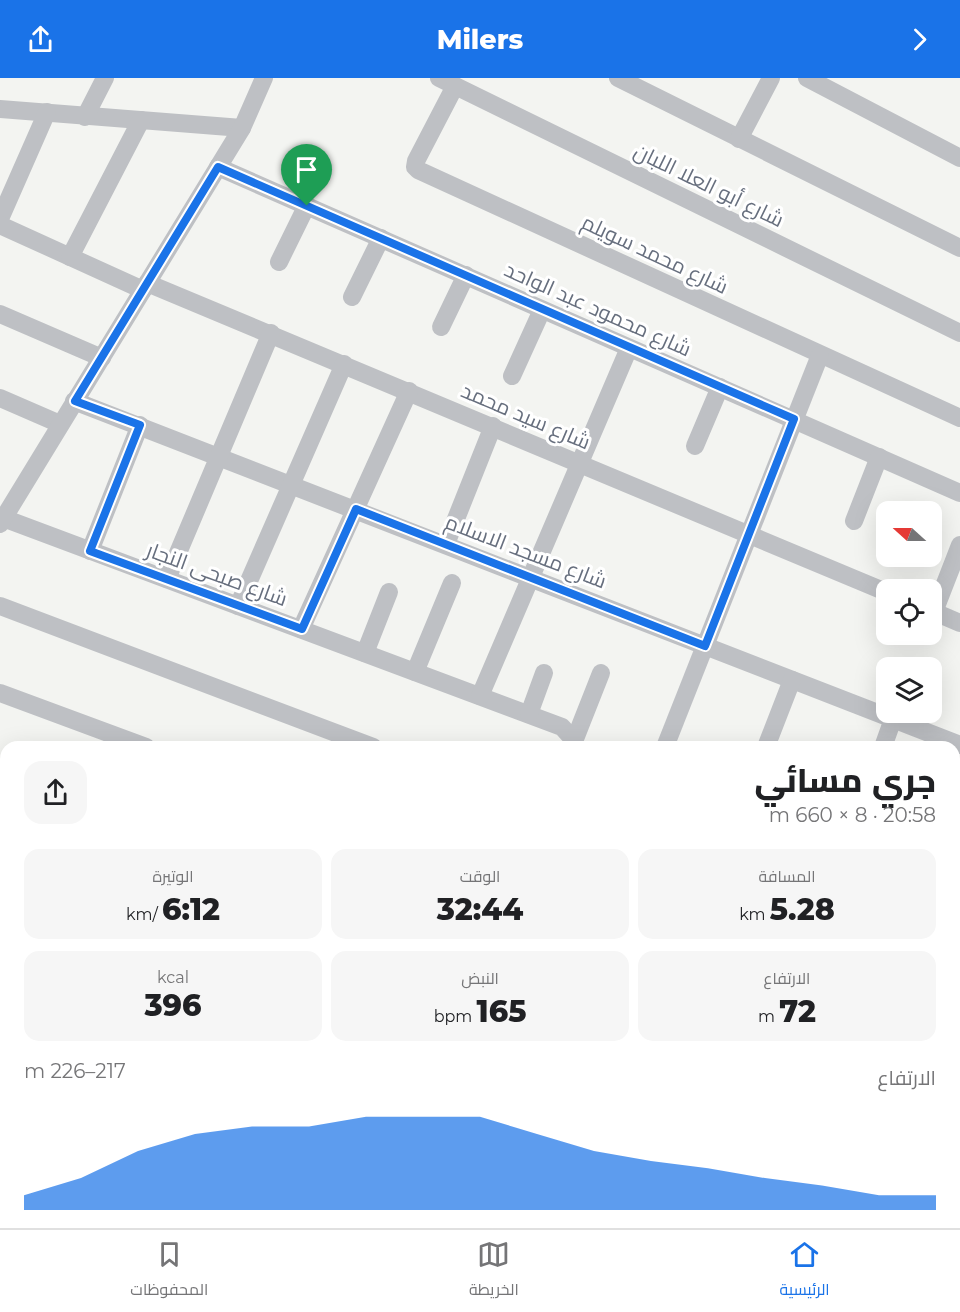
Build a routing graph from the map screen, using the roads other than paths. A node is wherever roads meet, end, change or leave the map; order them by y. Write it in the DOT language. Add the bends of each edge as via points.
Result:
graph roads {
  1 [pos="105,78"];
  2 [pos="618,78"];
  3 [pos="771,78"];
  4 [pos="807,78"];
  5 [pos="257,80"];
  6 [pos="447,82"];
  7 [pos="0,109"];
  8 [pos="47,112"];
  9 [pos="85,117"];
  10 [pos="141,120"];
  11 [pos="242,128"];
  12 [pos="739,139"];
  13 [pos="960,158"];
  14 [pos="218,167"];
  15 [pos="307,206"];
  16 [pos="0,219"];
  17 [pos="0,225"];
  18 [pos="381,238"];
  19 [pos="960,248"];
  20 [pos="70,257"];
  21 [pos="279,262"];
  22 [pos="466,275"];
  23 [pos="145,286"];
  24 [pos="352,297"];
  25 [pos="542,310"];
  26 [pos="0,314"];
  27 [pos="441,327"];
  28 [pos="271,333"];
  29 [pos="960,333"];
  30 [pos="629,348"];
  31 [pos="820,355"];
  32 [pos="102,358"];
  33 [pos="344,364"];
  34 [pos="512,376"];
  35 [pos="720,387"];
  36 [pos="409,391"];
  37 [pos="0,398"];
  38 [pos="75,401"];
  39 [pos="960,418"];
  40 [pos="794,419"];
  41 [pos="60,424"];
  42 [pos="140,425"];
  43 [pos="493,426"];
  44 [pos="695,446"];
  45 [pos="220,456"];
  46 [pos="879,457"];
  47 [pos="580,463"];
  48 [pos="291,484"];
  49 [pos="960,493"];
  50 [pos="6,499"];
  51 [pos="356,509"];
  52 [pos="2,521"];
  53 [pos="855,521"];
  54 [pos="749,534"];
  55 [pos="446,544"];
  56 [pos="960,544"];
  57 [pos="90,551"];
  58 [pos="531,578"];
  59 [pos="167,579"];
  60 [pos="452,583"];
  61 [pos="876,588"];
  62 [pos="942,589"];
  63 [pos="389,592"];
  64 [pos="0,606"];
  65 [pos="238,606"];
  66 [pos="942,616"];
  67 [pos="960,623"];
  68 [pos="302,629"];
  69 [pos="705,646"];
  70 [pos="365,653"];
  71 [pos="415,672"];
  72 [pos="544,673"];
  73 [pos="601,673"];
  74 [pos="792,680"];
  75 [pos="0,693"];
  76 [pos="480,696"];
  77 [pos="876,712"];
  78 [pos="529,714"];
  79 [pos="892,723"];
  80 [pos="904,723"];
  81 [pos="130,741"];
  82 [pos="357,741"];
  83 [pos="571,741"];
  84 [pos="575,741"];
  85 [pos="666,741"];
  86 [pos="768,741"];
  87 [pos="885,741"];
  88 [pos="952,741"];
  1 -- 9 [label="street"];
  2 -- 12 [label="street"];
  3 -- 12 [label="street"];
  4 -- 13 [label="street"];
  5 -- 11 [label="street"];
  6 -- 29 [label="street, شارع أبو العلا اللبان"];
  6 -- 31 [label="street, شارع محمد سويلم" via="416,161 418,170"];
  7 -- 8 [label="street"];
  8 -- 9 [label="street"];
  8 -- 16 [label="street"];
  9 -- 10 [label="street"];
  10 -- 11 [label="street"];
  10 -- 20 [label="street"];
  11 -- 14 [label="street"];
  12 -- 19 [label="street"];
  14 -- 15 [label="street, شارع محمود عبد الواحد"];
  14 -- 23 [label="street"];
  15 -- 18 [label="street, شارع محمود عبد الواحد"];
  15 -- 21 [label="street"];
  17 -- 20 [label="street, شارع سيد محمد"];
  18 -- 22 [label="street, شارع محمود عبد الواحد"];
  18 -- 24 [label="street"];
  20 -- 23 [label="street, شارع سيد محمد"];
  22 -- 25 [label="street, شارع محمود عبد الواحد"];
  22 -- 27 [label="street"];
  23 -- 28 [label="street, شارع سيد محمد"];
  23 -- 32 [label="street"];
  25 -- 30 [label="street, شارع محمود عبد الواحد"];
  25 -- 34 [label="street"];
  26 -- 32 [label="street"];
  28 -- 33 [label="street, شارع سيد محمد"];
  28 -- 45 [label="street"];
  30 -- 35 [label="street, شارع محمود عبد الواحد"];
  30 -- 47 [label="street"];
  31 -- 39 [label="street, شارع محمد سويلم"];
  31 -- 40 [label="street"];
  32 -- 38 [label="street"];
  33 -- 36 [label="street, شارع سيد محمد"];
  33 -- 48 [label="street"];
  35 -- 40 [label="street, شارع محمود عبد الواحد"];
  35 -- 44 [label="street"];
  36 -- 43 [label="street, شارع سيد محمد"];
  36 -- 51 [label="street"];
  37 -- 41 [label="street"];
  38 -- 41 [label="street"];
  38 -- 42 [label="street, شارع مسجد الاسلام"];
  40 -- 46 [label="street, شارع محمود عبد الواحد"];
  40 -- 54 [label="street"];
  41 -- 50 [label="street"];
  42 -- 45 [label="street, شارع مسجد الاسلام"];
  42 -- 57 [label="street"];
  43 -- 47 [label="street, شارع سيد محمد"];
  43 -- 55 [label="street"];
  45 -- 48 [label="street, شارع مسجد الاسلام"];
  45 -- 59 [label="street"];
  46 -- 49 [label="street, شارع محمود عبد الواحد"];
  46 -- 53 [label="street"];
  47 -- 54 [label="street, شارع سيد محمد"];
  47 -- 58 [label="street"];
  48 -- 51 [label="street, شارع مسجد الاسلام"];
  48 -- 65 [label="street"];
  50 -- 52 [label="street"];
  51 -- 55 [label="street, شارع مسجد الاسلام"];
  51 -- 68 [label="street"];
  52 -- 57 [label="street, شارع صبحى النجار"];
  54 -- 61 [label="street, شارع سيد محمد"];
  54 -- 69 [label="street"];
  55 -- 58 [label="street, شارع مسجد الاسلام"];
  56 -- 62 [label="street"];
  57 -- 59 [label="street, شارع صبحى النجار"];
  58 -- 69 [label="street, شارع مسجد الاسلام"];
  58 -- 76 [label="street"];
  59 -- 65 [label="street, شارع صبحى النجار"];
  60 -- 71 [label="street"];
  63 -- 70 [label="street"];
  64 -- 82 [label="street"];
  65 -- 68 [label="street, شارع صبحى النجار"];
  66 -- 67 [label="street"];
  68 -- 70 [label="street, شارع صبحى النجار"];
  69 -- 74 [label="street, شارع مسجد الاسلام"];
  69 -- 85 [label="street"];
  70 -- 71 [label="street, شارع صبحى النجار"];
  71 -- 76 [label="street, شارع صبحى النجار"];
  72 -- 78 [label="street"];
  73 -- 84 [label="street"];
  74 -- 77 [label="street, شارع مسجد الاسلام"];
  74 -- 86 [label="street"];
  75 -- 81 [label="street"];
  76 -- 78 [label="street, شارع صبحى النجار"];
  78 -- 83 [label="street, شارع صبحى النجار" via="562,727"];
  79 -- 87 [label="street"];
  80 -- 88 [label="street, شارع مسجد الاسلام"];
}
